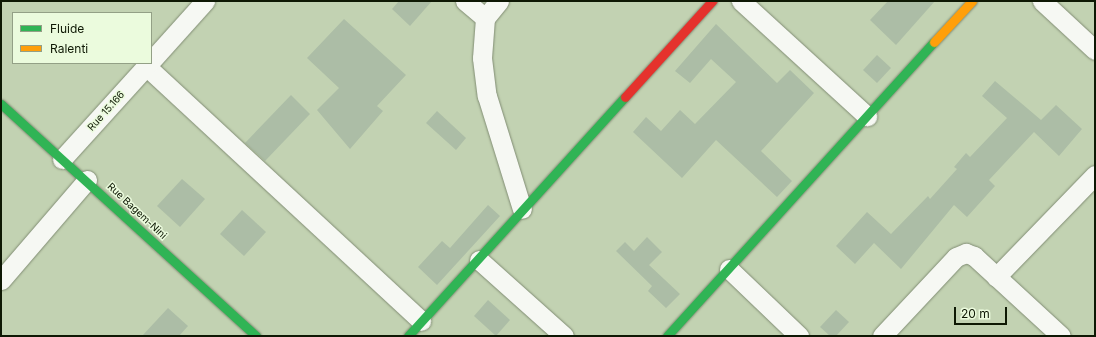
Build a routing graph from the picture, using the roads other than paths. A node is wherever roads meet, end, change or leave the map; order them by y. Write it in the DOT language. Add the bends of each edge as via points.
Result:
graph roads {
  1 [pos="205,1"];
  2 [pos="465,1"];
  3 [pos="499,1"];
  4 [pos="712,1"];
  5 [pos="741,1"];
  6 [pos="972,1"];
  7 [pos="1042,1"];
  8 [pos="485,18"];
  9 [pos="1095,50"];
  10 [pos="152,61"];
  11 [pos="149,64"];
  12 [pos="1,104"];
  13 [pos="867,116"];
  14 [pos="62,159"];
  15 [pos="1095,175"];
  16 [pos="87,180"];
  17 [pos="522,210"];
  18 [pos="479,260"];
  19 [pos="729,269"];
  20 [pos="996,277"];
  21 [pos="1,280"];
  22 [pos="421,321"];
  23 [pos="256,336"];
  24 [pos="408,336"];
  25 [pos="564,336"];
  26 [pos="667,336"];
  27 [pos="799,336"];
  28 [pos="882,336"];
  29 [pos="1061,336"];
  1 -- 10 [label="street, Rue 15.166"];
  2 -- 8 [label="street"];
  3 -- 8 [label="street"];
  4 -- 17 [label="street"];
  5 -- 13 [label="street"];
  6 -- 13 [label="street"];
  7 -- 9 [label="street"];
  8 -- 17 [label="street" via="482,58 487,96"];
  11 -- 14 [label="street, Rue 15.166"];
  11 -- 22 [label="street"];
  12 -- 14 [label="street, Rue Bagem-Nini"];
  13 -- 19 [label="street"];
  14 -- 16 [label="street, Rue Bagem-Nini"];
  15 -- 20 [label="street"];
  16 -- 21 [label="street"];
  16 -- 23 [label="street, Rue Bagem-Nini"];
  17 -- 18 [label="street"];
  18 -- 22 [label="street"];
  18 -- 25 [label="street"];
  19 -- 26 [label="street"];
  19 -- 27 [label="street"];
  20 -- 28 [label="street" via="974,256 966,253 956,257"];
  20 -- 29 [label="street"];
  22 -- 24 [label="street"];
}
